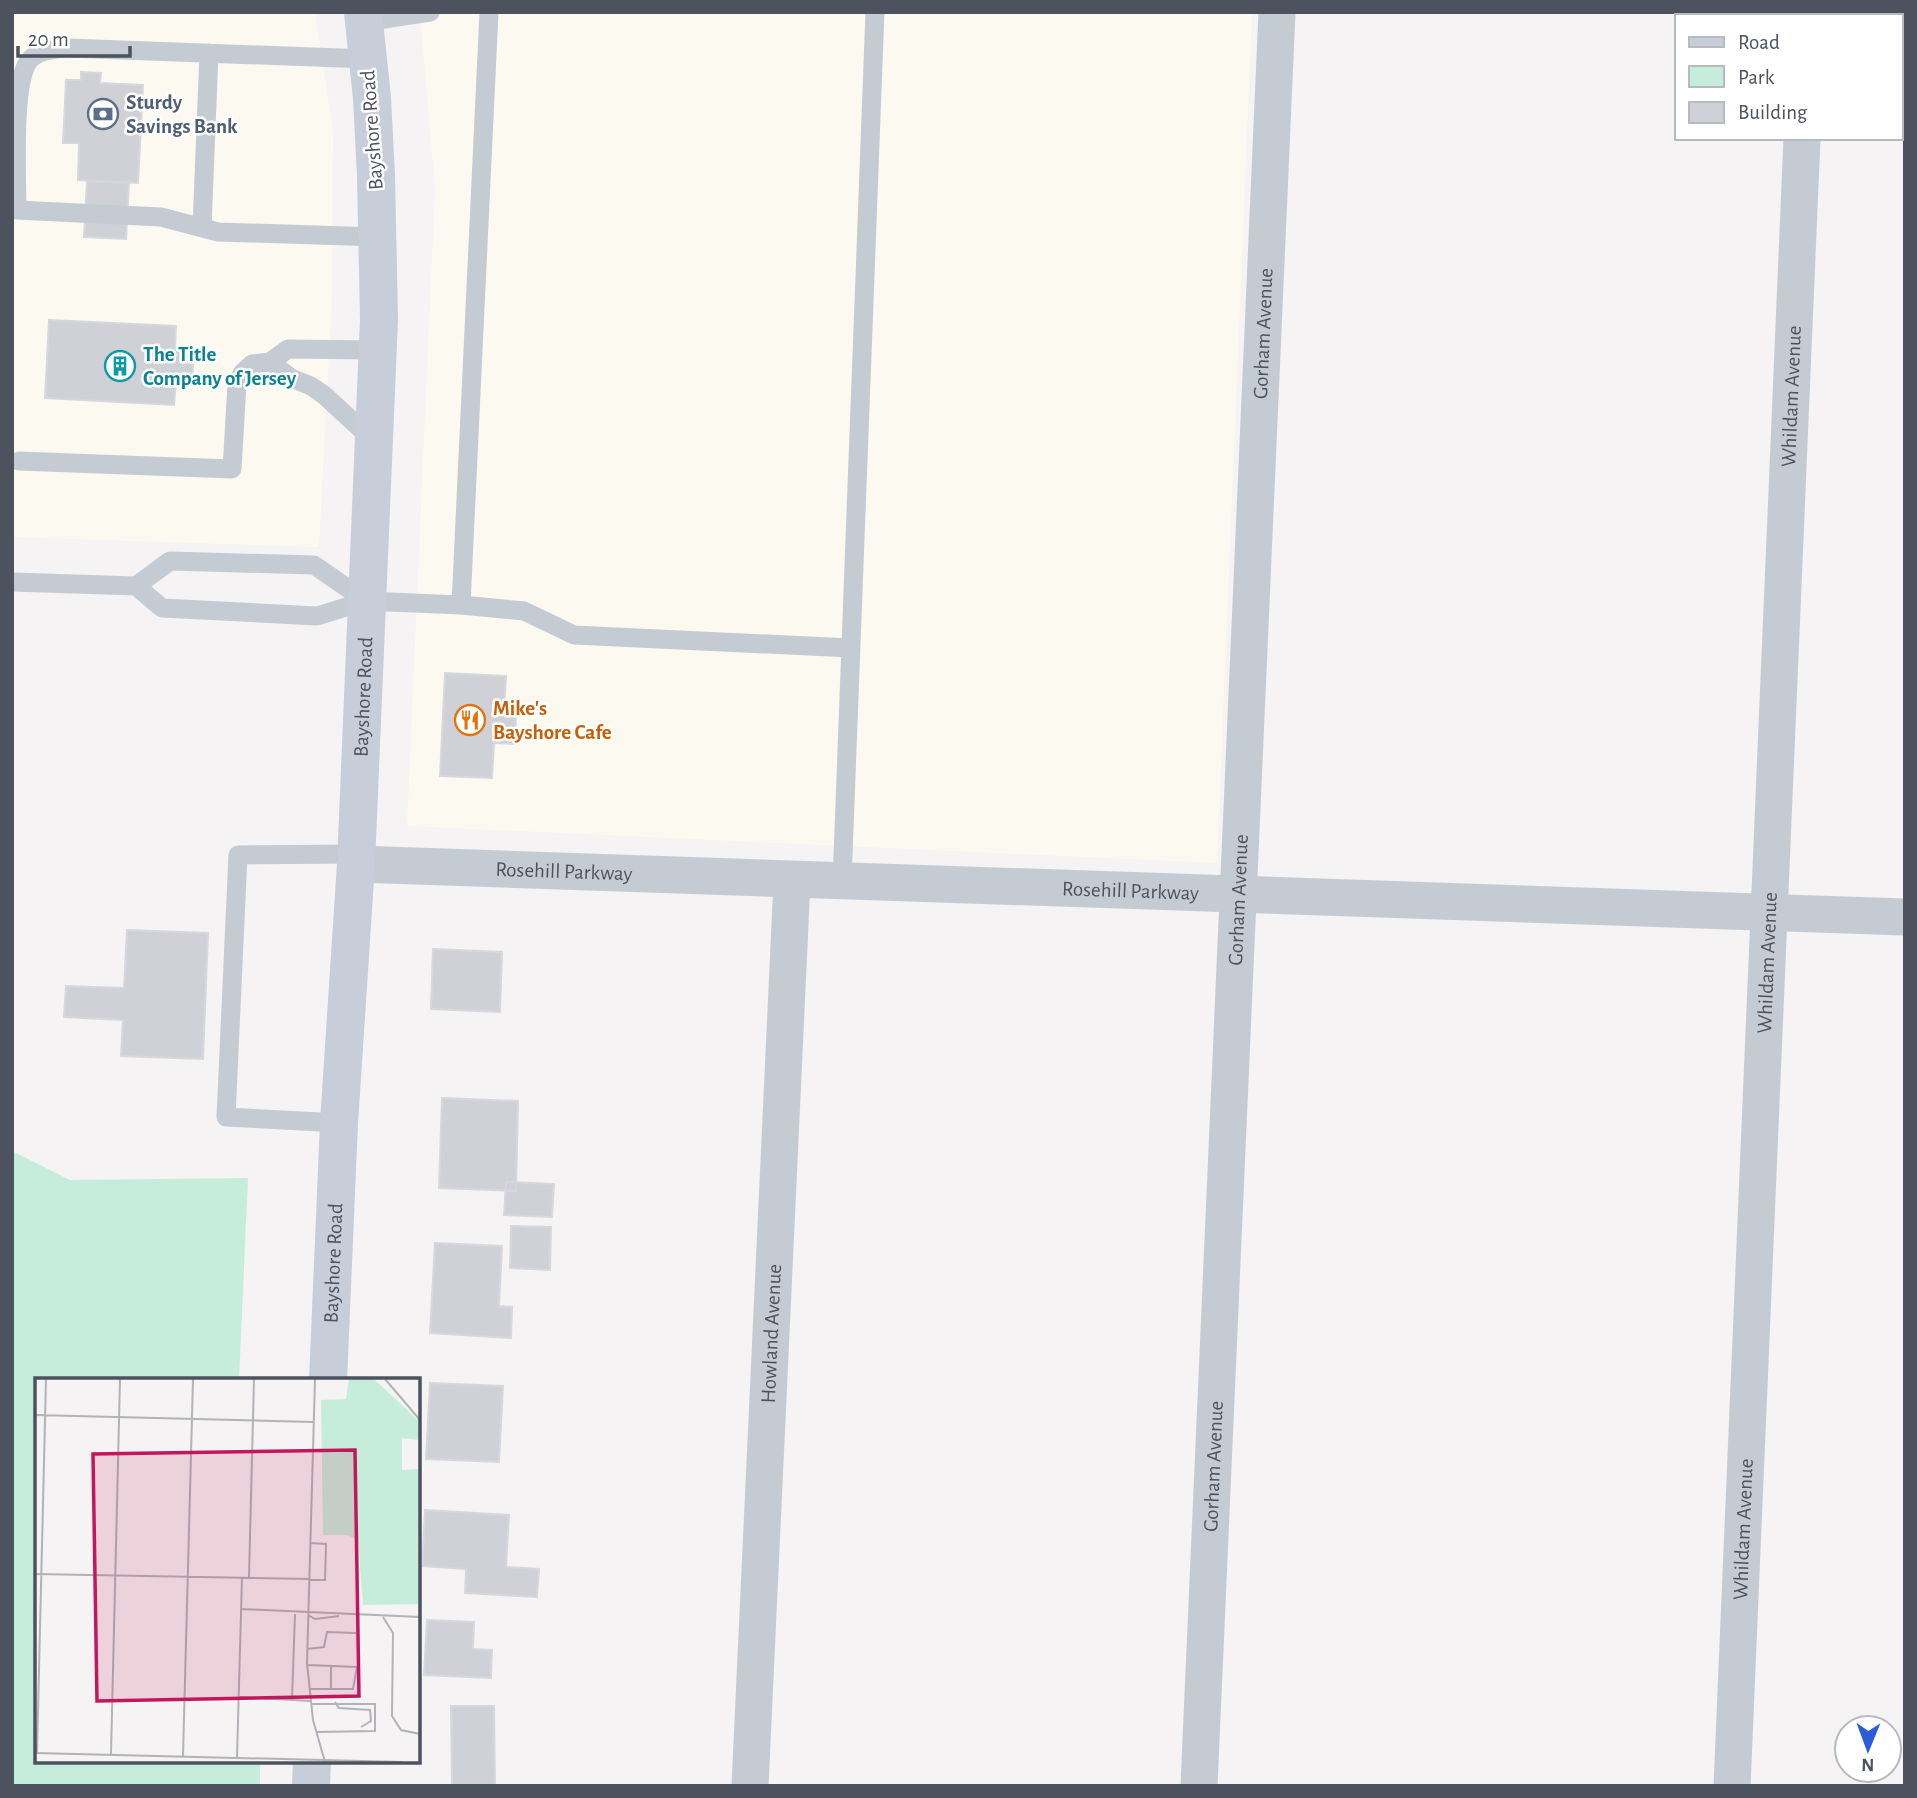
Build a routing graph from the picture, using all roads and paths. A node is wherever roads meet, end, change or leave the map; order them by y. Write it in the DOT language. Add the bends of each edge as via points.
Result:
graph roads {
  1 [pos="430,12"];
  2 [pos="489,12"];
  3 [pos="875,12"];
  4 [pos="1277,12"];
  5 [pos="365,31"];
  6 [pos="209,53"];
  7 [pos="1802,140"];
  8 [pos="202,228"];
  9 [pos="379,237"];
  10 [pos="378,350"];
  11 [pos="270,362"];
  12 [pos="373,440"];
  13 [pos="19,461"];
  14 [pos="12,582"];
  15 [pos="136,586"];
  16 [pos="366,601"];
  17 [pos="461,605"];
  18 [pos="851,648"];
  19 [pos="356,859"];
  20 [pos="792,881"];
  21 [pos="842,882"];
  22 [pos="1238,895"];
  23 [pos="1769,912"];
  24 [pos="1905,916"];
  25 [pos="339,1123"];
  26 [pos="328,1378"];
  27 [pos="312,1763"];
  28 [pos="311,1786"];
  29 [pos="750,1786"];
  30 [pos="1199,1786"];
  31 [pos="1732,1786"];
  1 -- 5 [label="lane"];
  2 -- 17 [label="lane"];
  3 -- 18 [label="lane"];
  4 -- 22 [label="street, Gorham Avenue"];
  5 -- 6 [label="lane"];
  5 -- 9 [label="main road, Bayshore Road"];
  6 -- 8 [label="lane"];
  6 -- 8 [label="lane" via="49,49 27,63 18,91 17,211 161,217"];
  7 -- 23 [label="street, Whildam Avenue"];
  8 -- 9 [label="lane"];
  9 -- 10 [label="main road, Bayshore Road"];
  10 -- 11 [label="lane" via="288,349"];
  10 -- 12 [label="main road, Bayshore Road"];
  11 -- 12 [label="lane" via="324,395"];
  11 -- 13 [label="lane" via="252,364 237,384 232,469"];
  12 -- 16 [label="main road, Bayshore Road"];
  14 -- 15 [label="lane"];
  15 -- 16 [label="lane" via="162,608 317,617"];
  15 -- 16 [label="lane" via="170,561 314,565"];
  16 -- 17 [label="lane"];
  16 -- 19 [label="main road, Bayshore Road"];
  17 -- 18 [label="lane" via="524,611 574,635"];
  18 -- 21 [label="lane"];
  19 -- 20 [label="street, Rosehill Parkway"];
  19 -- 25 [label="main road, Bayshore Road"];
  19 -- 25 [label="lane" via="238,855 226,1117"];
  20 -- 21 [label="street, Rosehill Parkway"];
  20 -- 29 [label="street, Howland Avenue"];
  21 -- 22 [label="street, Rosehill Parkway"];
  22 -- 23 [label="street, Rosehill Parkway"];
  22 -- 30 [label="street, Gorham Avenue"];
  23 -- 24 [label="street, Rosehill Parkway"];
  23 -- 31 [label="street, Whildam Avenue"];
  25 -- 26 [label="main road, Bayshore Road"];
  27 -- 28 [label="main road"];
}
